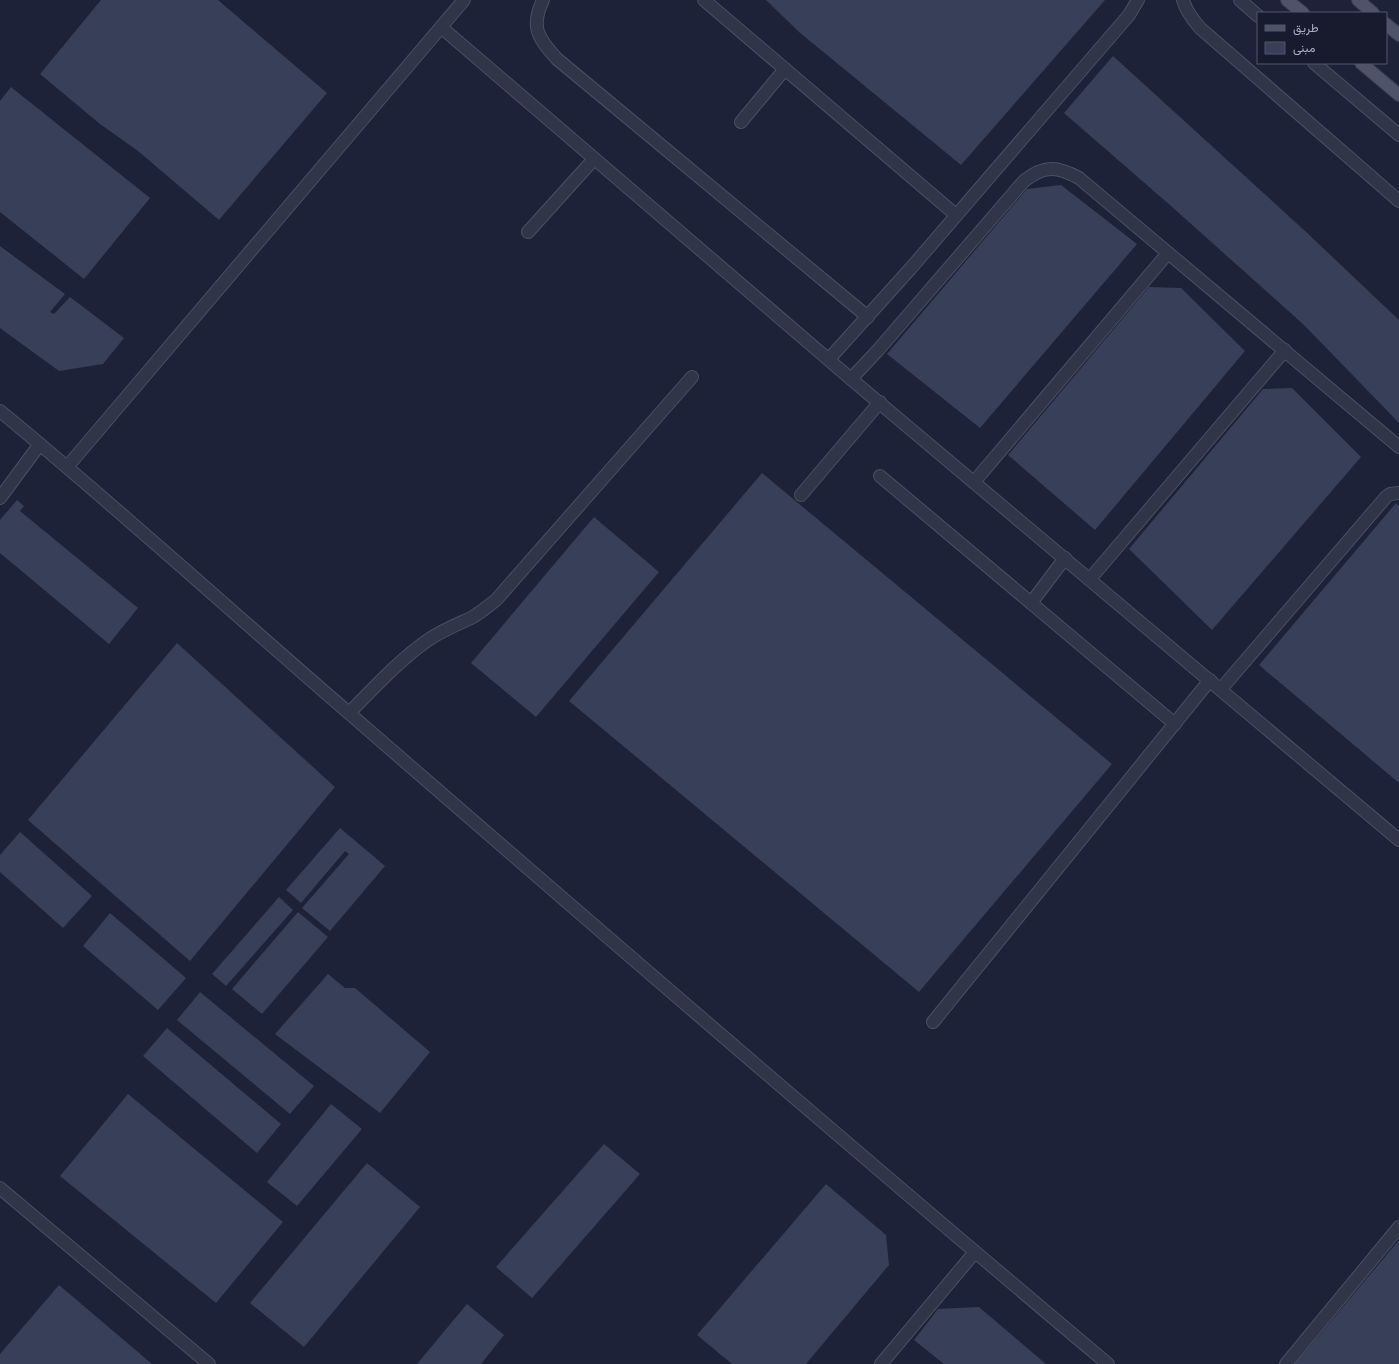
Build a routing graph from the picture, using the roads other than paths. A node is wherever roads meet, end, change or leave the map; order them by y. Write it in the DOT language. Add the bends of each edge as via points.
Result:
graph roads {
  1 [pos="464,0"];
  2 [pos="543,0"];
  3 [pos="704,0"];
  4 [pos="1138,0"];
  5 [pos="1183,0"];
  6 [pos="1240,0"];
  7 [pos="1287,0"];
  8 [pos="1358,0"];
  9 [pos="1301,12"];
  10 [pos="1372,12"];
  11 [pos="1257,15"];
  12 [pos="1387,25"];
  13 [pos="441,27"];
  14 [pos="1399,35"];
  15 [pos="1315,64"];
  16 [pos="1362,64"];
  17 [pos="785,69"];
  18 [pos="1399,95"];
  19 [pos="741,122"];
  20 [pos="1399,135"];
  21 [pos="594,159"];
  22 [pos="1399,202"];
  23 [pos="956,216"];
  24 [pos="528,232"];
  25 [pos="1168,253"];
  26 [pos="868,317"];
  27 [pos="1285,350"];
  28 [pos="829,359"];
  29 [pos="692,377"];
  30 [pos="851,378"];
  31 [pos="880,402"];
  32 [pos="0,411"];
  33 [pos="40,444"];
  34 [pos="1399,447"];
  35 [pos="67,467"];
  36 [pos="880,476"];
  37 [pos="974,482"];
  38 [pos="1399,493"];
  39 [pos="801,495"];
  40 [pos="0,498"];
  41 [pos="1065,558"];
  42 [pos="1090,579"];
  43 [pos="1031,603"];
  44 [pos="1210,680"];
  45 [pos="1221,689"];
  46 [pos="349,713"];
  47 [pos="1175,724"];
  48 [pos="1397,834"];
  49 [pos="933,1022"];
  50 [pos="0,1188"];
  51 [pos="1399,1228"];
  52 [pos="975,1252"];
  53 [pos="209,1364"];
  54 [pos="881,1364"];
  55 [pos="1108,1364"];
  56 [pos="1286,1364"];
  1 -- 13 [label="street"];
  2 -- 26 [label="street" via="537,13 537,30 545,46 557,59"];
  3 -- 17 [label="street"];
  4 -- 23 [label="street" via="1129,15"];
  5 -- 22 [label="street" via="1191,18 1200,28"];
  6 -- 11 [label="street"];
  7 -- 9 [label="main road"];
  8 -- 10 [label="main road"];
  12 -- 14 [label="main road"];
  13 -- 21 [label="street"];
  13 -- 35 [label="street"];
  15 -- 20 [label="street"];
  16 -- 18 [label="main road"];
  17 -- 19 [label="street"];
  17 -- 23 [label="street"];
  21 -- 24 [label="street"];
  21 -- 28 [label="street"];
  23 -- 26 [label="street"];
  25 -- 27 [label="street"];
  25 -- 30 [label="street" via="1066,170 1050,169 1035,172 1024,181"];
  25 -- 37 [label="street"];
  26 -- 28 [label="street"];
  27 -- 34 [label="street"];
  27 -- 42 [label="street"];
  28 -- 30 [label="street"];
  29 -- 46 [label="street" via="496,600 472,617 440,632 413,651"];
  30 -- 31 [label="street"];
  31 -- 37 [label="street"];
  31 -- 39 [label="street"];
  32 -- 33 [label="street"];
  33 -- 35 [label="street"];
  33 -- 40 [label="street"];
  35 -- 46 [label="street"];
  36 -- 43 [label="street"];
  37 -- 41 [label="street"];
  38 -- 45 [label="street" via="1386,497"];
  41 -- 42 [label="street"];
  41 -- 43 [label="street"];
  42 -- 44 [label="street"];
  43 -- 47 [label="street"];
  44 -- 45 [label="street"];
  44 -- 47 [label="street"];
  45 -- 48 [label="street"];
  46 -- 52 [label="street"];
  47 -- 49 [label="street"];
  50 -- 53 [label="street"];
  51 -- 56 [label="street"];
  52 -- 54 [label="street"];
  52 -- 55 [label="street"];
}
